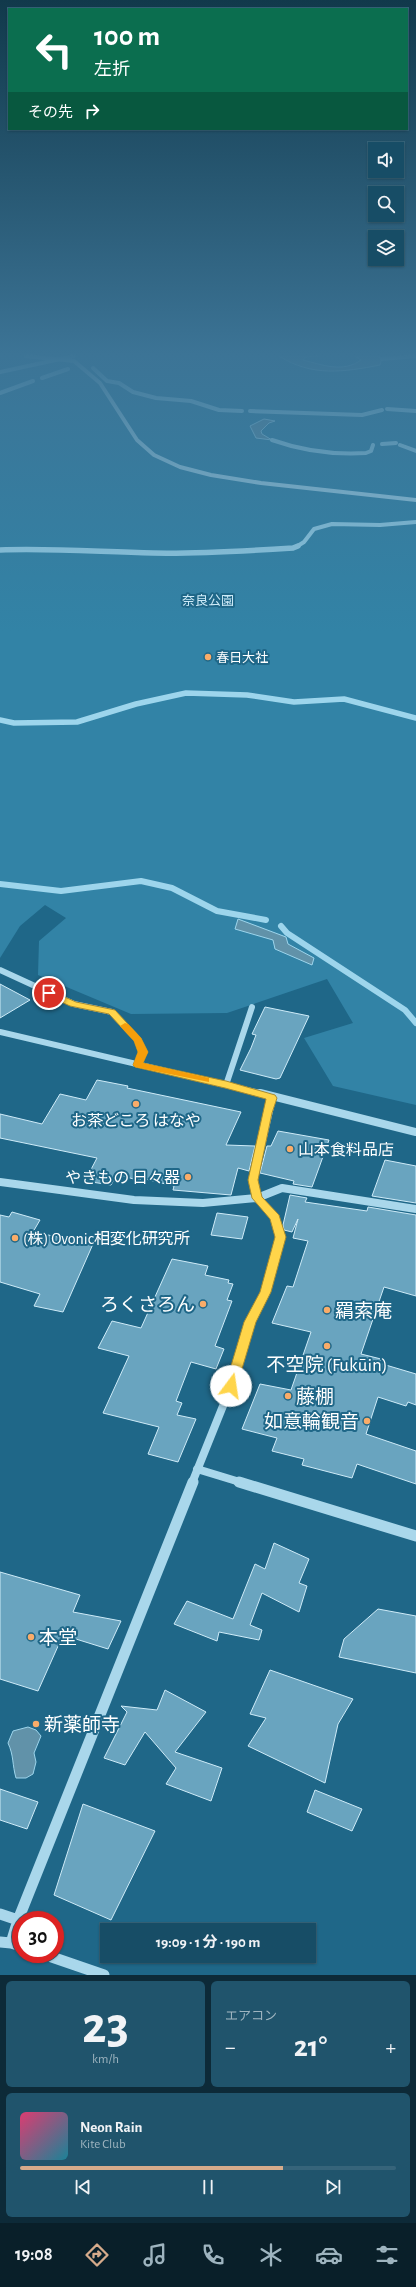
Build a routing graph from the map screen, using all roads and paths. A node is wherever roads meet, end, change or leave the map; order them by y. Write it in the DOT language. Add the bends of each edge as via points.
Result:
graph roads {
  1 [pos="146,448"];
  2 [pos="416,500"];
  3 [pos="0,970"];
  4 [pos="252,1007"];
  5 [pos="0,1032"];
  6 [pos="138,1065"];
  7 [pos="226,1085"];
  8 [pos="272,1098"];
  9 [pos="416,1132"];
  10 [pos="0,1182"];
  11 [pos="257,1198"];
  12 [pos="416,1209"];
  13 [pos="197,1469"];
  14 [pos="416,1536"];
  15 [pos="22,1911"];
  16 [pos="0,1914"];
  17 [pos="12,1918"];
  18 [pos="64,1961"];
  19 [pos="104,1975"];
  1 -- 2 [label="street" via="154,455 180,467 211,475"];
  3 -- 6 [label="street" via="74,1004 112,1012 138,1040 143,1052"];
  4 -- 7 [label="street"];
  5 -- 6 [label="street"];
  6 -- 7 [label="street"];
  7 -- 8 [label="street"];
  8 -- 9 [label="street"];
  8 -- 11 [label="street" via="253,1180"];
  10 -- 11 [label="street" via="134,1200 203,1203"];
  11 -- 12 [label="street" via="282,1188"];
  11 -- 13 [label="street" via="275,1217 280,1237 266,1292 250,1322 231,1386"];
  13 -- 14 [label="street"];
  13 -- 15 [label="street"];
  16 -- 17 [label="street"];
  18 -- 19 [label="street"];
}
